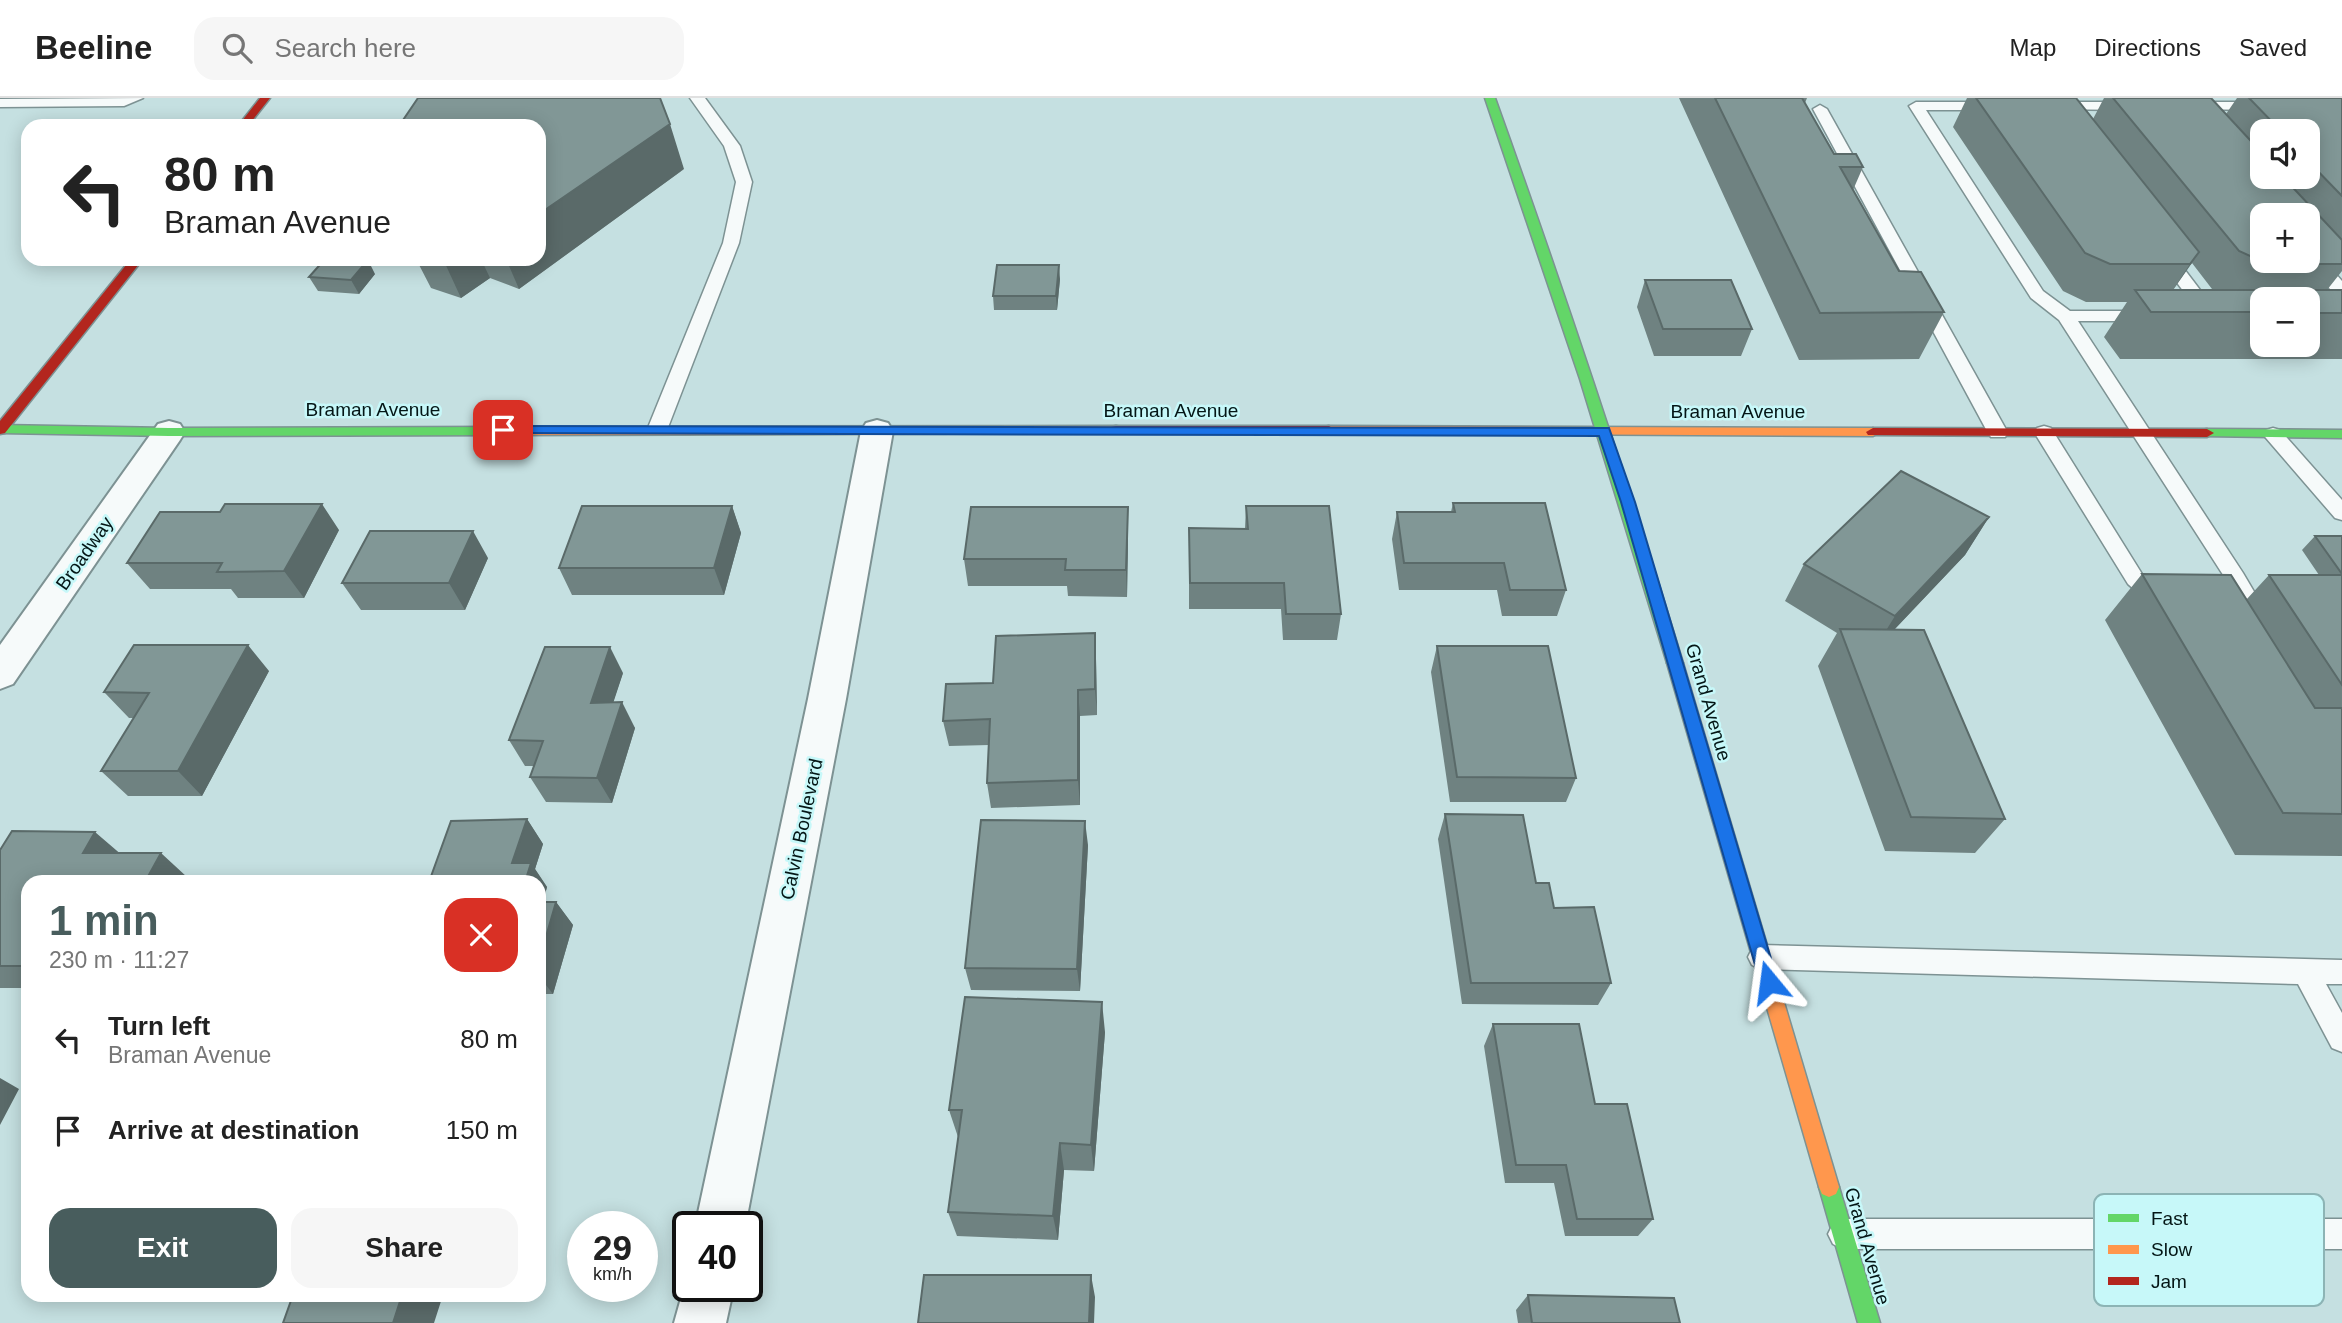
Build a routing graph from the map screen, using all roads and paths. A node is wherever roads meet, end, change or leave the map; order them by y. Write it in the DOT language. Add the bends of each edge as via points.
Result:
graph roads {
  1 [pos="136,98"];
  2 [pos="265,98"];
  3 [pos="697,98"];
  4 [pos="1490,98"];
  5 [pos="0,103"];
  6 [pos="2010,106"];
  7 [pos="2142,106"];
  8 [pos="2275,106"];
  9 [pos="1821,109"];
  10 [pos="248,119"];
  11 [pos="2199,126"];
  12 [pos="2068,128"];
  13 [pos="2152,239"];
  14 [pos="131,266"];
  15 [pos="2320,267"];
  16 [pos="2342,292"];
  17 [pos="2066,316"];
  18 [pos="2159,316"];
  19 [pos="2185,316"];
  20 [pos="3,423"];
  21 [pos="657,430"];
  22 [pos="877,431"];
  23 [pos="1604,431"];
  24 [pos="169,432"];
  25 [pos="2044,432"];
  26 [pos="1998,433"];
  27 [pos="2144,433"];
  28 [pos="2273,434"];
  29 [pos="2342,434"];
  30 [pos="2342,513"];
  31 [pos="0,674"];
  32 [pos="1762,957"];
  33 [pos="2305,972"];
  34 [pos="2342,972"];
  35 [pos="2342,1039"];
  36 [pos="723,1211"];
  37 [pos="1843,1234"];
  38 [pos="2094,1234"];
  39 [pos="2324,1234"];
  40 [pos="2342,1234"];
  41 [pos="705,1302"];
  42 [pos="700,1323"];
  43 [pos="1869,1323"];
  1 -- 5 [label="lane" via="124,102"];
  2 -- 10 [label="street"];
  3 -- 21 [label="lane" via="732,146 744,182 731,243"];
  4 -- 23 [label="street, Grand Avenue"];
  6 -- 17 [label="lane" via="1916,106 2037,294"];
  7 -- 12 [label="lane" via="2044,106"];
  8 -- 11 [label="lane" via="2175,106"];
  9 -- 26 [label="lane"];
  13 -- 19 [label="lane" via="2218,316"];
  14 -- 20 [label="street"];
  15 -- 16 [label="lane"];
  17 -- 18 [label="lane"];
  17 -- 27 [label="lane"];
  20 -- 24 [label="street, Braman Avenue"];
  21 -- 22 [label="street, Braman Avenue"];
  21 -- 24 [label="street, Braman Avenue"];
  22 -- 23 [label="street, Braman Avenue"];
  22 -- 36 [label="street, Calvin Boulevard"];
  23 -- 26 [label="street, Braman Avenue"];
  23 -- 32 [label="street, Grand Avenue"];
  24 -- 31 [label="street, Broadway"];
  25 -- 26 [label="street, Braman Avenue"];
  25 -- 27 [label="street, Braman Avenue"];
  25 -- 27 [label="lane" via="2136,579 2168,605 2218,608 2245,595"];
  27 -- 28 [label="street, Braman Avenue"];
  28 -- 29 [label="street, Braman Avenue"];
  28 -- 30 [label="lane"];
  32 -- 33 [label="lane"];
  32 -- 37 [label="street, Grand Avenue"];
  33 -- 34 [label="lane"];
  33 -- 35 [label="lane"];
  37 -- 38 [label="lane"];
  37 -- 43 [label="street, Grand Avenue"];
  39 -- 40 [label="lane"];
  41 -- 42 [label="street"];
}
